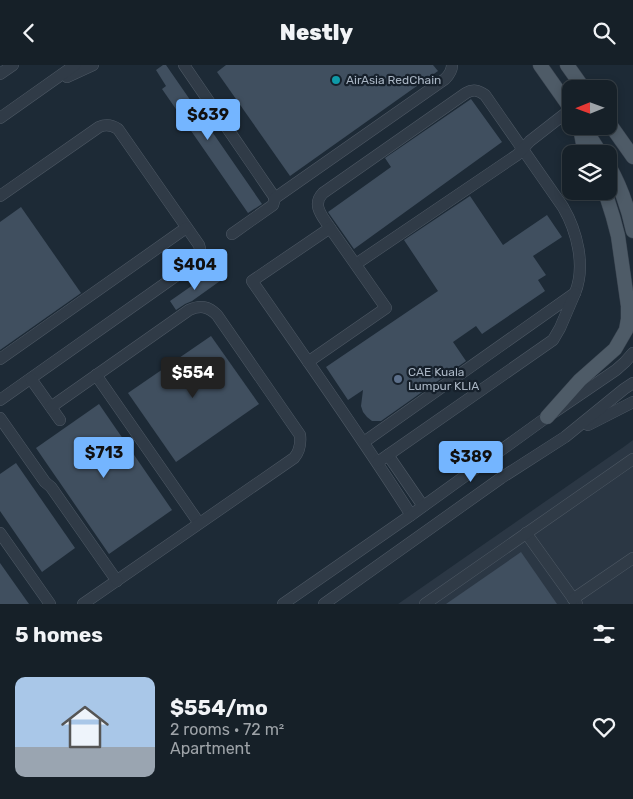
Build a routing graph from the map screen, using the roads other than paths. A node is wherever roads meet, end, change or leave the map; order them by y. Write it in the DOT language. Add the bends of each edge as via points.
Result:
graph roads {
  1 [pos="13,65"];
  2 [pos="75,65"];
  3 [pos="93,65"];
  4 [pos="452,65"];
  5 [pos="540,65"];
  6 [pos="567,65"];
  7 [pos="187,66"];
  8 [pos="0,74"];
  9 [pos="578,80"];
  10 [pos="40,91"];
  11 [pos="562,96"];
  12 [pos="562,116"];
  13 [pos="0,118"];
  14 [pos="618,127"];
  15 [pos="617,135"];
  16 [pos="633,141"];
  17 [pos="522,150"];
  18 [pos="633,157"];
  19 [pos="617,181"];
  20 [pos="0,196"];
  21 [pos="275,197"];
  22 [pos="608,200"];
  23 [pos="330,227"];
  24 [pos="186,228"];
  25 [pos="633,231"];
  26 [pos="232,234"];
  27 [pos="356,264"];
  28 [pos="574,293"];
  29 [pos="633,353"];
  30 [pos="0,359"];
  31 [pos="308,362"];
  32 [pos="96,375"];
  33 [pos="31,379"];
  34 [pos="633,383"];
  35 [pos="0,400"];
  36 [pos="633,401"];
  37 [pos="51,407"];
  38 [pos="547,417"];
  39 [pos="0,418"];
  40 [pos="60,421"];
  41 [pos="565,437"];
  42 [pos="364,442"];
  43 [pos="388,455"];
  44 [pos="633,459"];
  45 [pos="378,462"];
  46 [pos="423,506"];
  47 [pos="411,515"];
  48 [pos="200,523"];
  49 [pos="0,533"];
  50 [pos="526,533"];
  51 [pos="633,558"];
  52 [pos="117,581"];
  53 [pos="575,601"];
  54 [pos="50,604"];
  55 [pos="83,604"];
  56 [pos="284,604"];
  57 [pos="324,604"];
  58 [pos="425,604"];
  1 -- 8 [label="street"];
  2 -- 10 [label="street"];
  3 -- 10 [label="street"];
  4 -- 21 [label="street" via="445,79"];
  5 -- 11 [label="main road"];
  6 -- 9 [label="main road"];
  7 -- 21 [label="street"];
  10 -- 13 [label="street"];
  12 -- 17 [label="street"];
  14 -- 16 [label="main road"];
  15 -- 18 [label="main road"];
  17 -- 23 [label="street" via="485,95 471,90 323,193 318,207"];
  17 -- 27 [label="street"];
  17 -- 28 [label="street" via="571,225 579,257 579,279"];
  19 -- 25 [label="main road" via="629,210"];
  20 -- 24 [label="street" via="99,127 111,125 118,129"];
  21 -- 26 [label="street" via="273,205"];
  22 -- 38 [label="main road" via="618,236 628,306 626,331 615,349 580,380"];
  23 -- 27 [label="street"];
  23 -- 31 [label="street" via="252,281"];
  24 -- 30 [label="street"];
  24 -- 33 [label="street" via="201,250 198,261"];
  27 -- 31 [label="street" via="386,308"];
  28 -- 42 [label="street"];
  28 -- 43 [label="street" via="553,340"];
  29 -- 38 [label="street" via="616,370"];
  31 -- 42 [label="street"];
  32 -- 37 [label="street"];
  32 -- 48 [label="street"];
  32 -- 48 [label="street" via="189,310 207,307 217,315 297,430 301,441 294,458"];
  33 -- 35 [label="street"];
  33 -- 37 [label="street"];
  34 -- 41 [label="street"];
  36 -- 41 [label="street"];
  37 -- 40 [label="street"];
  38 -- 46 [label="street"];
  39 -- 52 [label="street"];
  41 -- 57 [label="street" via="500,478"];
  42 -- 45 [label="street"];
  43 -- 45 [label="street"];
  43 -- 46 [label="street"];
  44 -- 50 [label="street"];
  45 -- 47 [label="street"];
  46 -- 47 [label="street"];
  47 -- 56 [label="street"];
  48 -- 52 [label="street"];
  49 -- 54 [label="street"];
  50 -- 53 [label="street"];
  50 -- 58 [label="street"];
  51 -- 53 [label="street"];
  52 -- 55 [label="street"];
}
